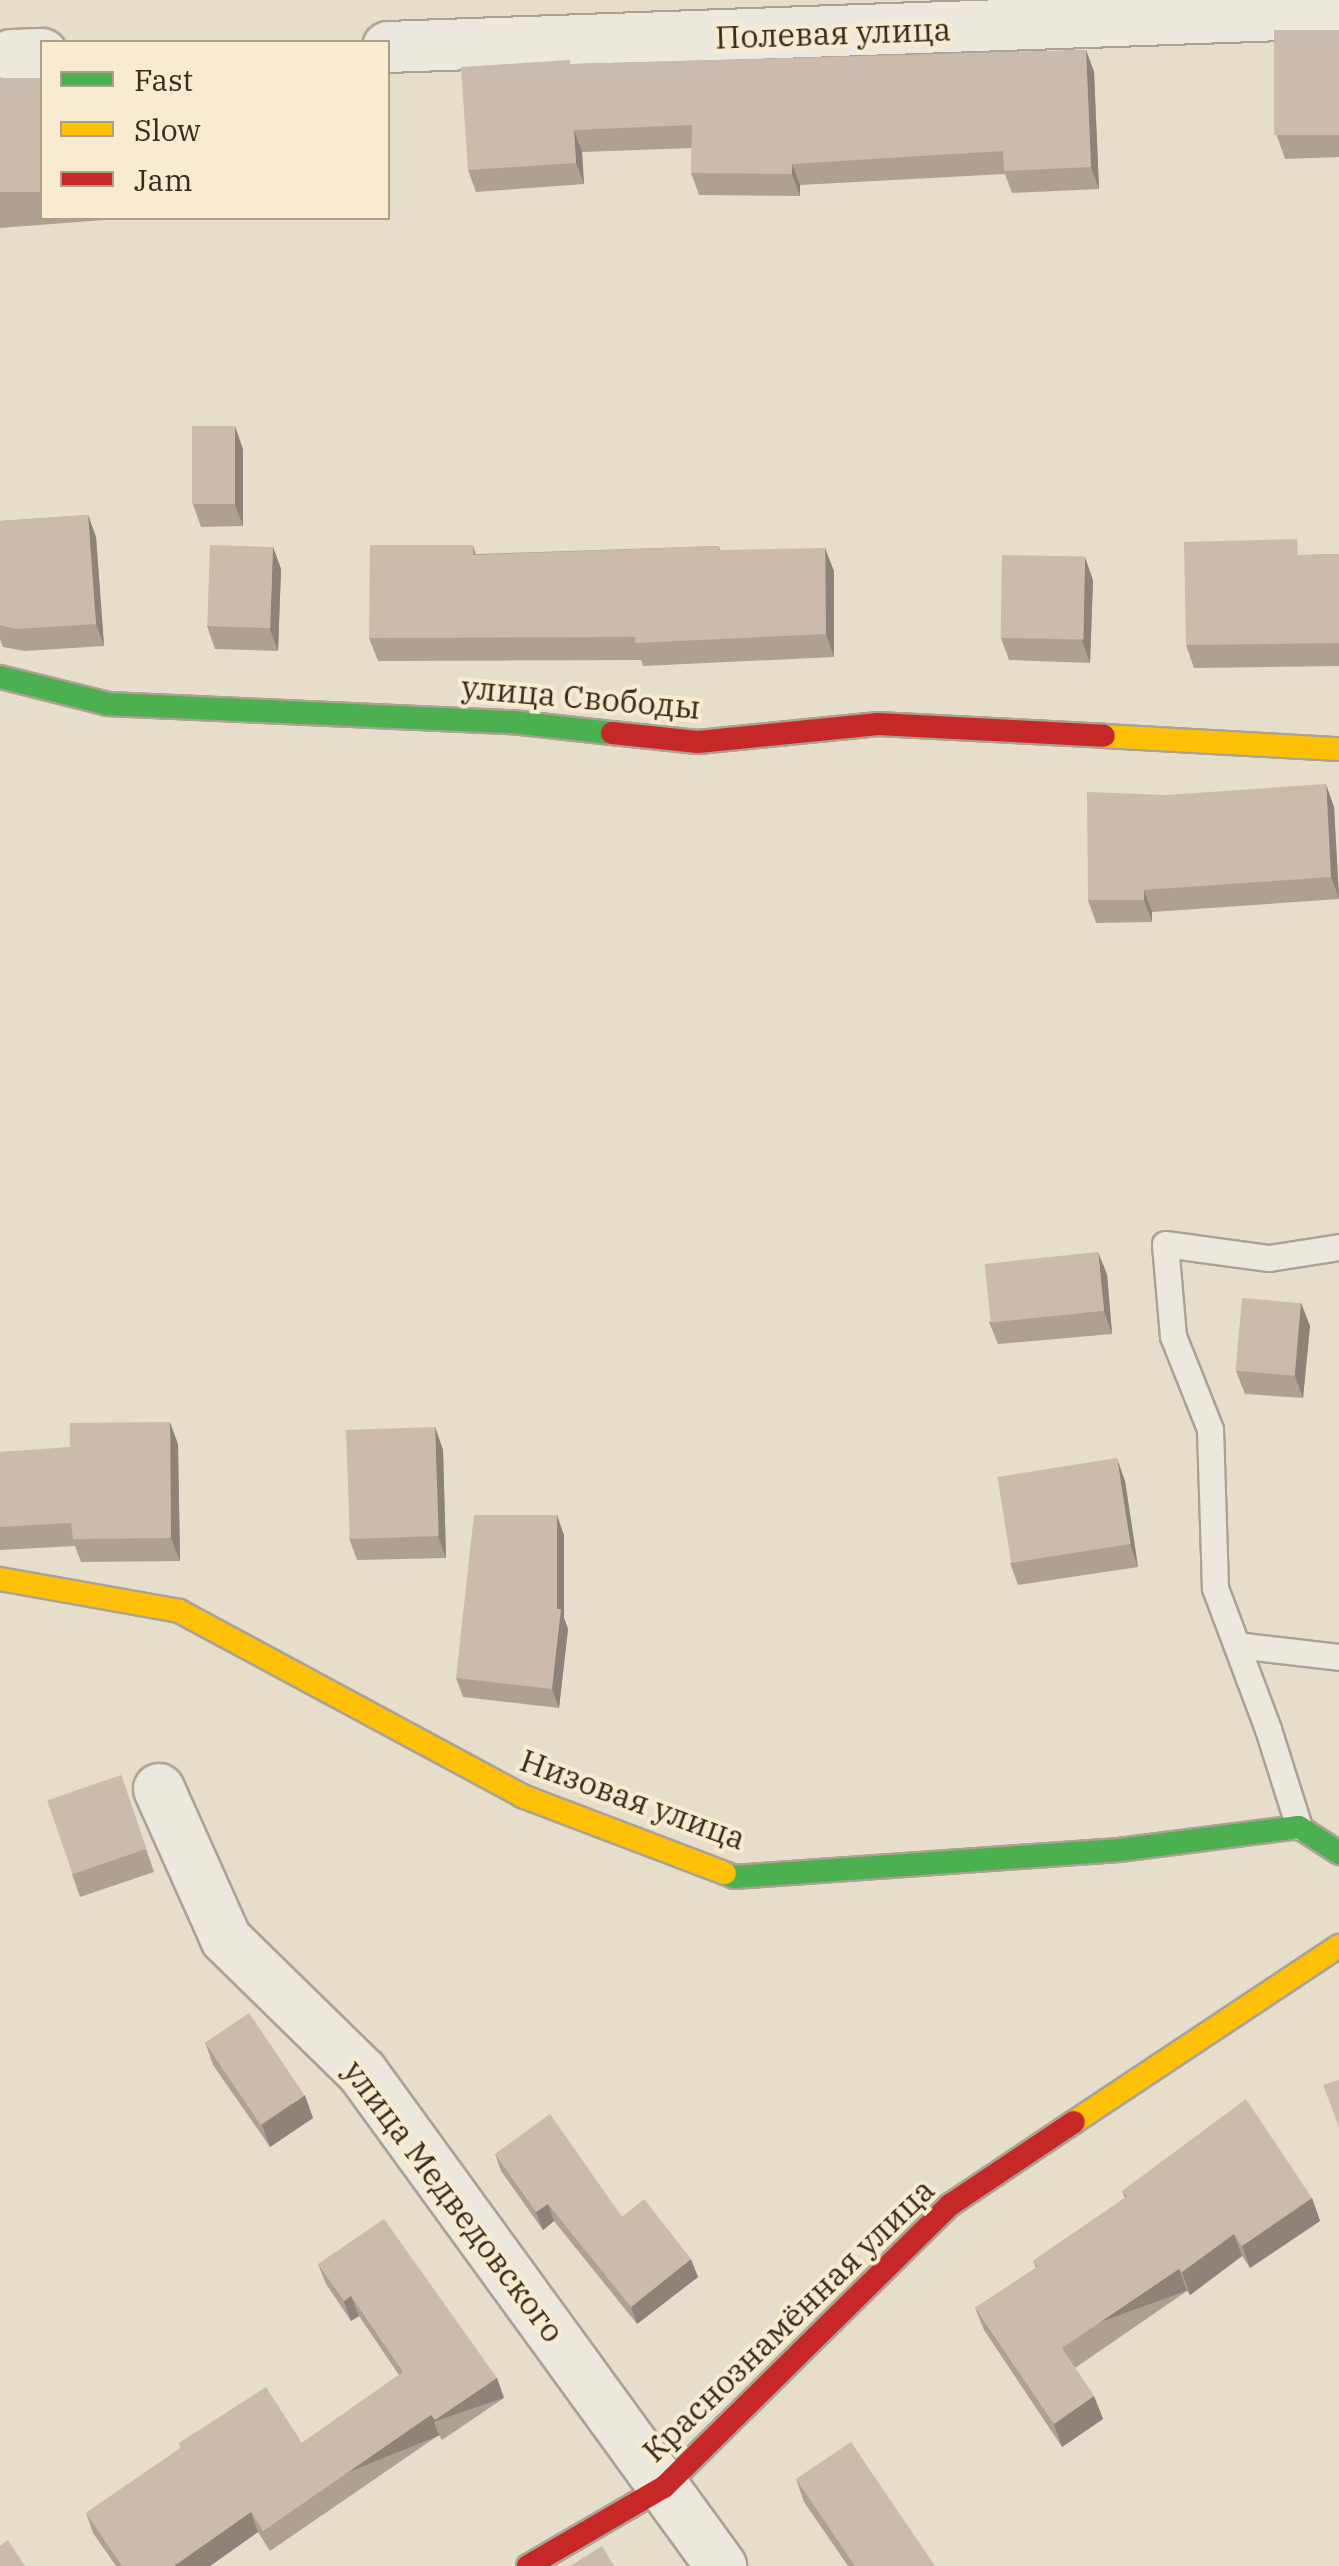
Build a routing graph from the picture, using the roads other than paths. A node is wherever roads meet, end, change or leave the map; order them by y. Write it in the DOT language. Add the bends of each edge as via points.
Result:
graph roads {
  1 [pos="1339,12"];
  2 [pos="578,22"];
  3 [pos="390,48"];
  4 [pos="0,677"];
  5 [pos="1339,749"];
  6 [pos="1339,1247"];
  7 [pos="0,1579"];
  8 [pos="1237,1646"];
  9 [pos="1339,1658"];
  10 [pos="159,1789"];
  11 [pos="1299,1826"];
  12 [pos="1339,1853"];
  13 [pos="1339,1946"];
  14 [pos="664,2487"];
  15 [pos="528,2566"];
  16 [pos="721,2566"];
  1 -- 2 [label="street, Полевая улица"];
  2 -- 3 [label="street, Полевая улица"];
  4 -- 5 [label="street, улица Свободы" via="108,704 512,722 698,742 878,724"];
  6 -- 8 [label="lane" via="1269,1258 1164,1244 1173,1336 1210,1429 1215,1588"];
  7 -- 11 [label="street, Низовая улица" via="178,1611 522,1796 734,1877 1119,1850"];
  8 -- 9 [label="lane"];
  8 -- 11 [label="lane"];
  10 -- 14 [label="street, улица Медведовского" via="226,1938 362,2072"];
  11 -- 12 [label="street"];
  13 -- 14 [label="street, Краснознамённая улица" via="950,2205"];
  14 -- 15 [label="street, Краснознамённая улица"];
  14 -- 16 [label="street, улица Медведовского"];
}
